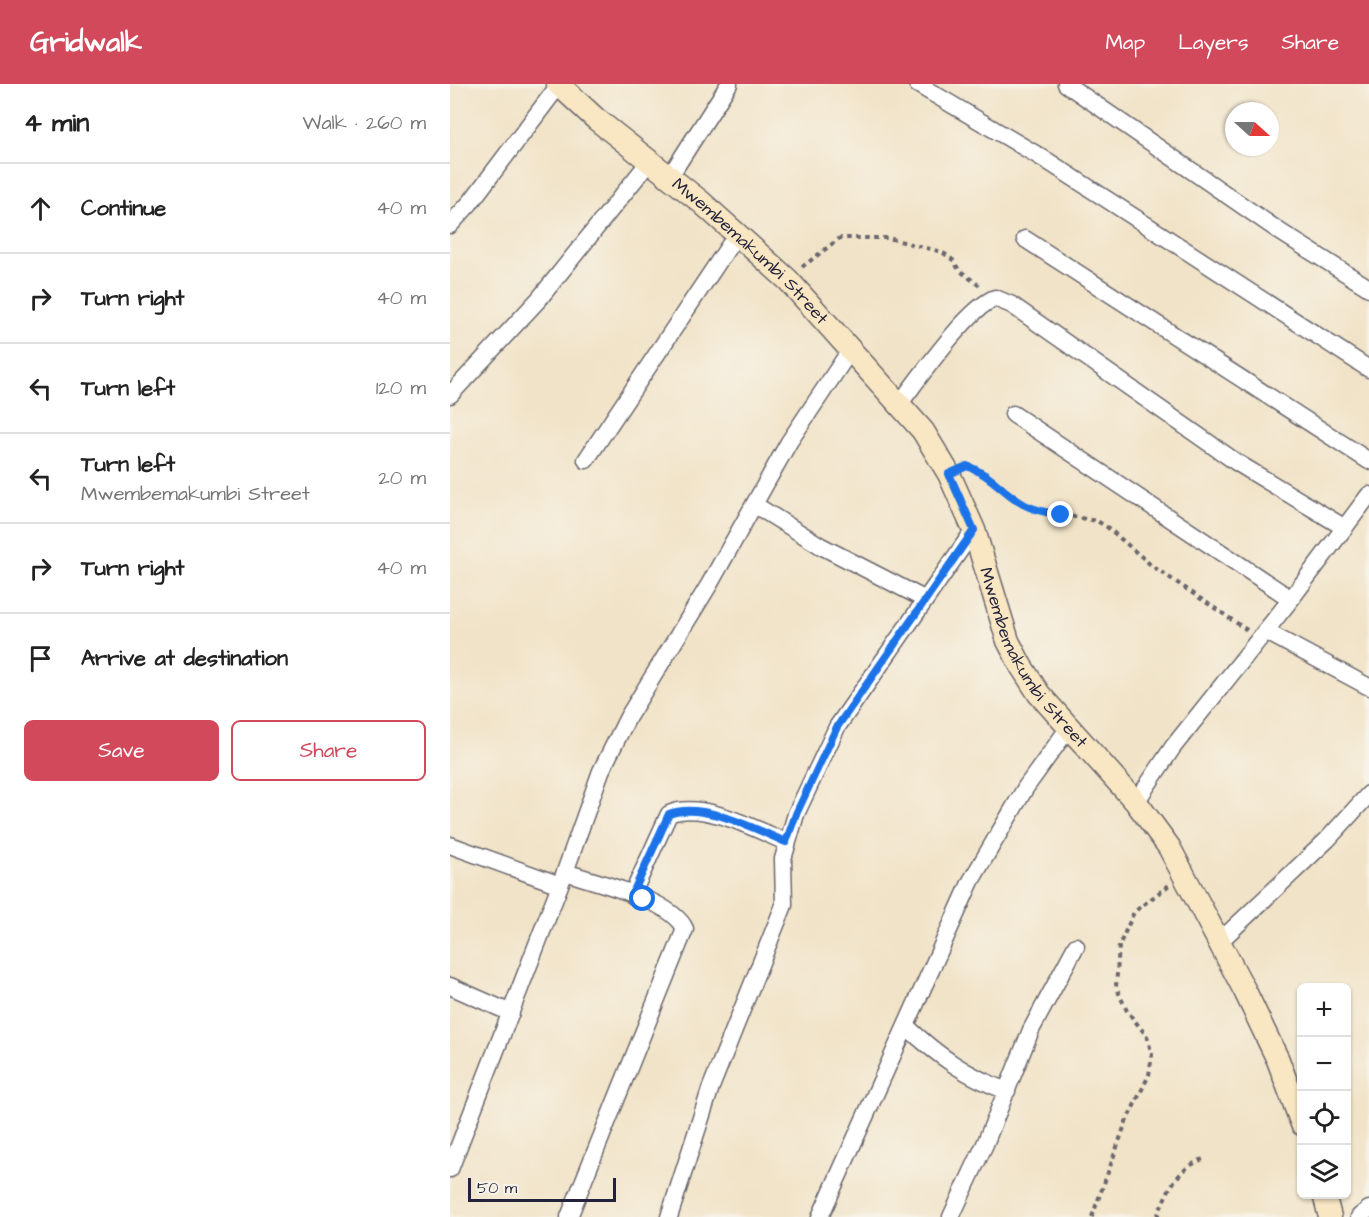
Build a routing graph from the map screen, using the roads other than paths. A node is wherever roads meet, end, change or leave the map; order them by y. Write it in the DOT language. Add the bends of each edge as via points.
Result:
graph roads {
  1 [pos="558,84"];
  2 [pos="729,84"];
  3 [pos="917,84"];
  4 [pos="1066,84"];
  5 [pos="649,162"];
  6 [pos="670,176"];
  7 [pos="450,225"];
  8 [pos="737,234"];
  9 [pos="1025,239"];
  10 [pos="1369,288"];
  11 [pos="851,349"];
  12 [pos="1369,369"];
  13 [pos="450,395"];
  14 [pos="900,403"];
  15 [pos="1013,414"];
  16 [pos="586,460"];
  17 [pos="1369,461"];
  18 [pos="1369,495"];
  19 [pos="754,505"];
  20 [pos="1345,528"];
  21 [pos="974,530"];
  22 [pos="924,599"];
  23 [pos="1291,599"];
  24 [pos="1262,635"];
  25 [pos="1369,687"];
  26 [pos="1070,726"];
  27 [pos="1369,794"];
  28 [pos="1136,802"];
  29 [pos="786,842"];
  30 [pos="450,845"];
  31 [pos="562,878"];
  32 [pos="632,895"];
  33 [pos="1220,942"];
  34 [pos="1076,946"];
  35 [pos="450,986"];
  36 [pos="511,1013"];
  37 [pos="906,1026"];
  38 [pos="1006,1091"];
  39 [pos="1297,1111"];
  40 [pos="450,1169"];
  41 [pos="1325,1199"];
  42 [pos="1369,1209"];
  43 [pos="569,1217"];
  44 [pos="669,1217"];
  45 [pos="820,1217"];
  46 [pos="951,1217"];
  47 [pos="1330,1217"];
  48 [pos="1359,1217"];
  1 -- 5 [label="street, Mwembemakumbi Street"];
  1 -- 7 [label="street"];
  2 -- 6 [label="street"];
  3 -- 12 [label="street" via="1049,162"];
  4 -- 10 [label="street"];
  5 -- 6 [label="street, Mwembemakumbi Street"];
  5 -- 13 [label="street" via="553,283"];
  6 -- 8 [label="street, Mwembemakumbi Street"];
  8 -- 11 [label="street, Mwembemakumbi Street" via="788,280"];
  8 -- 16 [label="street"];
  9 -- 17 [label="street"];
  11 -- 14 [label="street, Mwembemakumbi Street"];
  11 -- 19 [label="street" via="789,442"];
  14 -- 20 [label="street" via="967,321 985,302 995,298 1012,305 1236,462"];
  14 -- 21 [label="street, Mwembemakumbi Street" via="923,431 949,474"];
  15 -- 23 [label="street"];
  18 -- 20 [label="street"];
  19 -- 22 [label="street" via="821,546"];
  19 -- 31 [label="street" via="710,585 628,717 601,771"];
  20 -- 23 [label="street"];
  21 -- 22 [label="street"];
  21 -- 26 [label="street, Mwembemakumbi Street" via="1008,641 1039,694"];
  22 -- 29 [label="street" via="837,727"];
  23 -- 24 [label="street"];
  24 -- 25 [label="street"];
  24 -- 28 [label="street" via="1173,747"];
  26 -- 28 [label="street, Mwembemakumbi Street"];
  26 -- 37 [label="street" via="998,830"];
  27 -- 33 [label="street" via="1327,840"];
  28 -- 33 [label="street, Mwembemakumbi Street" via="1169,847"];
  29 -- 32 [label="street" via="742,823 681,809 669,814"];
  29 -- 44 [label="street" via="784,905 711,1087"];
  30 -- 31 [label="street"];
  31 -- 32 [label="street"];
  31 -- 36 [label="street"];
  32 -- 43 [label="street" via="672,912 685,929"];
  33 -- 39 [label="street, Mwembemakumbi Street" via="1278,1060"];
  34 -- 38 [label="street" via="1031,1030"];
  35 -- 36 [label="street"];
  36 -- 40 [label="street"];
  37 -- 38 [label="street" via="961,1071"];
  37 -- 45 [label="street"];
  38 -- 46 [label="street"];
  41 -- 47 [label="street"];
  42 -- 48 [label="street"];
}
